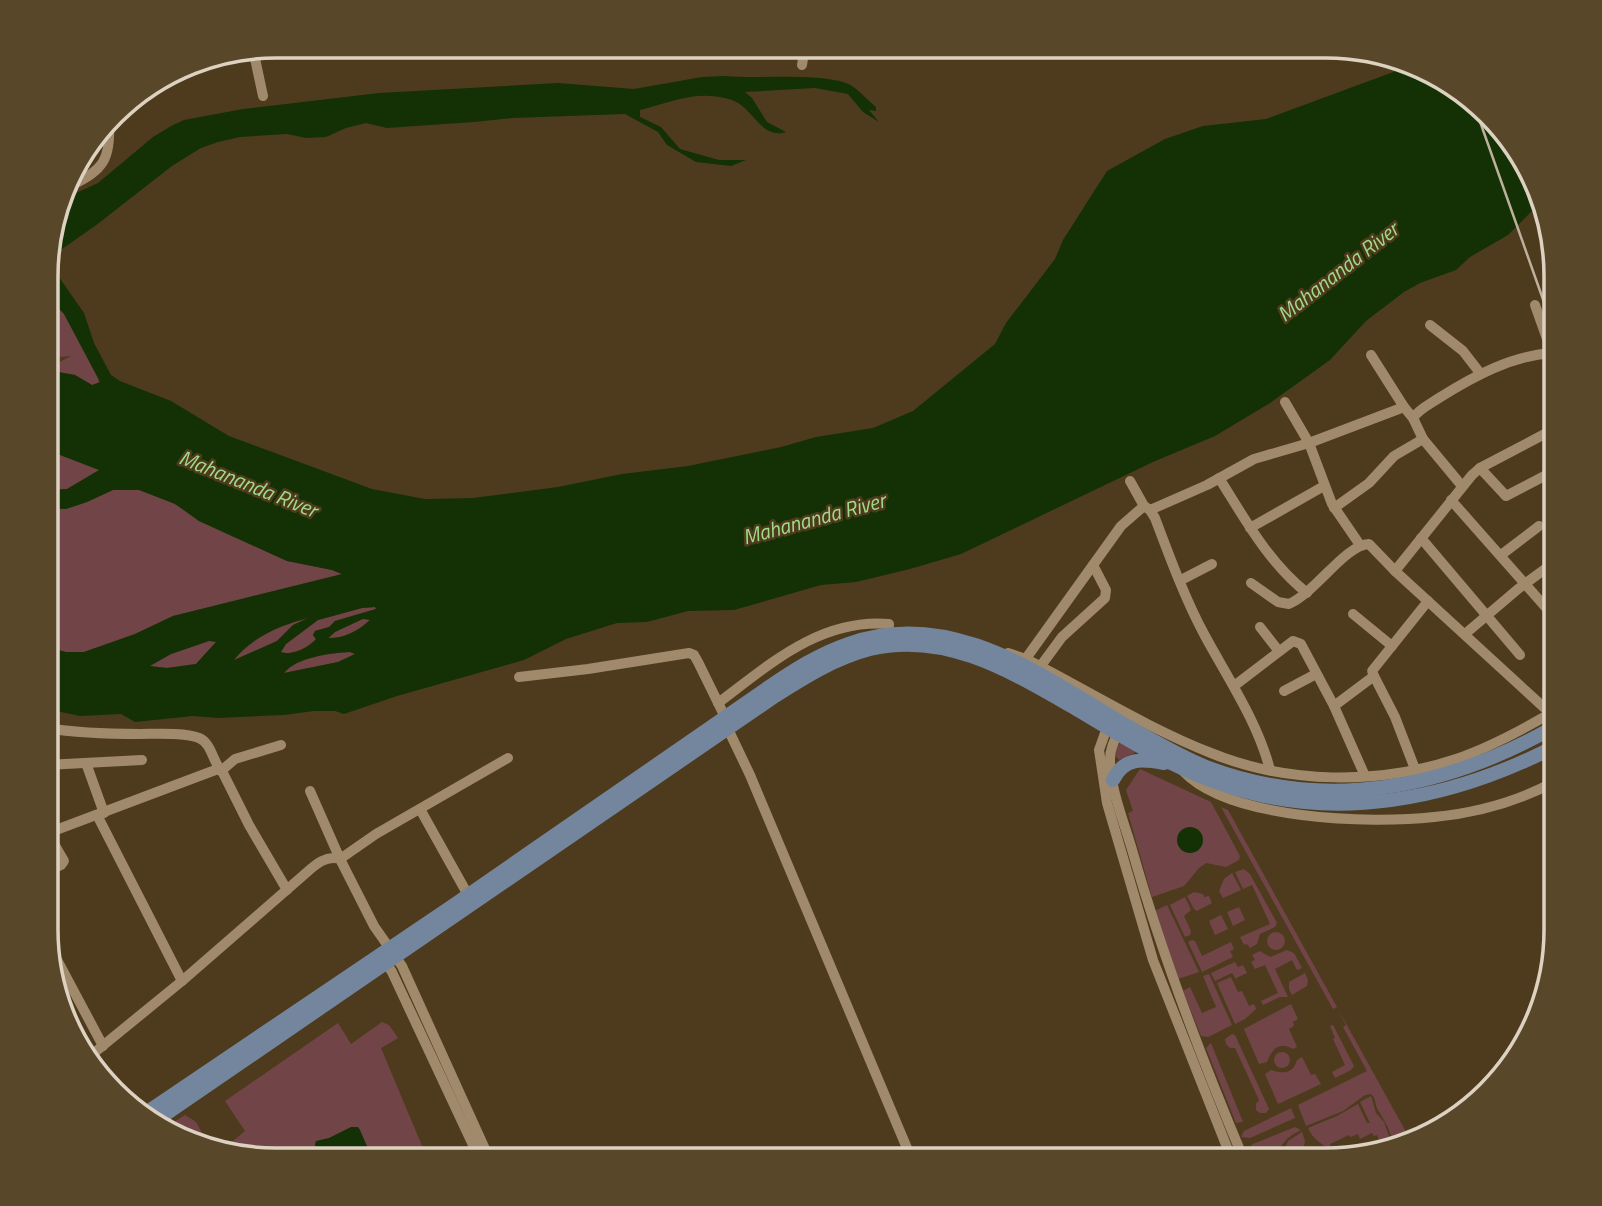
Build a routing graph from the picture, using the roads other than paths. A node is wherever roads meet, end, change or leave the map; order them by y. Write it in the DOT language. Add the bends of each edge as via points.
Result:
graph roads {
  1 [pos="803,58"];
  2 [pos="255,59"];
  3 [pos="802,65"];
  4 [pos="262,96"];
  5 [pos="110,135"];
  6 [pos="79,181"];
  7 [pos="1535,305"];
  8 [pos="1430,325"];
  9 [pos="1544,330"];
  10 [pos="1544,354"];
  11 [pos="1371,355"];
  12 [pos="1480,373"];
  13 [pos="1285,402"];
  14 [pos="1404,407"];
  15 [pos="1413,418"];
  16 [pos="1544,434"];
  17 [pos="1423,439"];
  18 [pos="1309,443"];
  19 [pos="1480,468"];
  20 [pos="1544,476"];
  21 [pos="1219,478"];
  22 [pos="1130,481"];
  23 [pos="1324,486"];
  24 [pos="1462,486"];
  25 [pos="1451,500"];
  26 [pos="1147,508"];
  27 [pos="1334,508"];
  28 [pos="1539,526"];
  29 [pos="1250,528"];
  30 [pos="1421,538"];
  31 [pos="1360,545"];
  32 [pos="1501,555"];
  33 [pos="1212,564"];
  34 [pos="1093,565"];
  35 [pos="1544,570"];
  36 [pos="1395,571"];
  37 [pos="1181,579"];
  38 [pos="1251,583"];
  39 [pos="1526,583"];
  40 [pos="1307,593"];
  41 [pos="1428,601"];
  42 [pos="1544,605"];
  43 [pos="1353,614"];
  44 [pos="1486,616"];
  45 [pos="1260,627"];
  46 [pos="1465,634"];
  47 [pos="892,641"];
  48 [pos="1392,646"];
  49 [pos="1278,650"];
  50 [pos="1520,655"];
  51 [pos="1024,662"];
  52 [pos="1038,669"];
  53 [pos="1317,674"];
  54 [pos="1374,676"];
  55 [pos="519,677"];
  56 [pos="1234,686"];
  57 [pos="1284,691"];
  58 [pos="718,703"];
  59 [pos="1334,706"];
  60 [pos="1544,707"];
  61 [pos="1544,720"];
  62 [pos="1116,722"];
  63 [pos="726,723"];
  64 [pos="1544,724"];
  65 [pos="58,730"];
  66 [pos="281,744"];
  67 [pos="1544,752"];
  68 [pos="508,758"];
  69 [pos="142,760"];
  70 [pos="86,763"];
  71 [pos="58,764"];
  72 [pos="1179,767"];
  73 [pos="1415,769"];
  74 [pos="220,770"];
  75 [pos="1270,770"];
  76 [pos="1365,776"];
  77 [pos="1113,780"];
  78 [pos="1544,787"];
  79 [pos="310,791"];
  80 [pos="1112,801"];
  81 [pos="420,809"];
  82 [pos="100,814"];
  83 [pos="58,827"];
  84 [pos="58,850"];
  85 [pos="340,859"];
  86 [pos="58,867"];
  87 [pos="287,890"];
  88 [pos="468,895"];
  89 [pos="1143,906"];
  90 [pos="388,956"];
  91 [pos="61,968"];
  92 [pos="181,981"];
  93 [pos="103,1046"];
  94 [pos="96,1052"];
  95 [pos="1216,1089"];
  96 [pos="1205,1094"];
  97 [pos="152,1109"];
  98 [pos="162,1116"];
  99 [pos="474,1148"];
  100 [pos="485,1148"];
  101 [pos="907,1148"];
  102 [pos="1227,1148"];
  103 [pos="1239,1148"];
  1 -- 3 [label="street"];
  2 -- 4 [label="street"];
  5 -- 6 [label="street" via="102,164"];
  7 -- 9 [label="street"];
  8 -- 12 [label="street" via="1463,351"];
  10 -- 12 [label="street"];
  11 -- 14 [label="street"];
  12 -- 15 [label="street"];
  13 -- 18 [label="street"];
  14 -- 15 [label="street"];
  14 -- 18 [label="street"];
  15 -- 17 [label="street"];
  16 -- 19 [label="street"];
  17 -- 24 [label="street"];
  17 -- 27 [label="street" via="1394,456"];
  18 -- 21 [label="street" via="1254,458"];
  18 -- 23 [label="street"];
  19 -- 20 [label="street" via="1506,496"];
  19 -- 24 [label="street"];
  21 -- 26 [label="street"];
  21 -- 29 [label="street"];
  22 -- 26 [label="street"];
  23 -- 27 [label="street"];
  23 -- 29 [label="street"];
  24 -- 25 [label="street"];
  25 -- 30 [label="street"];
  25 -- 32 [label="street"];
  26 -- 34 [label="street" via="1121,527"];
  26 -- 37 [label="street"];
  27 -- 31 [label="street"];
  28 -- 32 [label="street"];
  29 -- 40 [label="street" via="1286,575"];
  30 -- 36 [label="street"];
  30 -- 44 [label="street"];
  31 -- 36 [label="street" via="1369,544"];
  31 -- 40 [label="street"];
  32 -- 39 [label="street"];
  33 -- 37 [label="street"];
  34 -- 51 [label="street"];
  34 -- 52 [label="street" via="1106,590 1105,598 1062,637"];
  35 -- 39 [label="street"];
  36 -- 41 [label="street"];
  37 -- 56 [label="street" via="1203,633"];
  38 -- 40 [label="street" via="1283,604"];
  39 -- 42 [label="street"];
  39 -- 44 [label="street"];
  41 -- 46 [label="street"];
  41 -- 48 [label="street"];
  43 -- 48 [label="street"];
  44 -- 46 [label="street"];
  44 -- 50 [label="street"];
  45 -- 49 [label="street"];
  46 -- 60 [label="street"];
  47 -- 51 [label="main road" via="935,635"];
  47 -- 58 [label="street" via="889,624 851,626 818,636 786,653"];
  47 -- 62 [label="main road" via="975,666"];
  47 -- 63 [label="main road" via="814,672"];
  47 -- 63 [label="main road" via="843,640 794,661 745,696"];
  48 -- 54 [label="street" via="1372,671"];
  49 -- 53 [label="street" via="1293,641 1301,644"];
  49 -- 56 [label="street"];
  51 -- 52 [label="main road"];
  52 -- 62 [label="main road"];
  53 -- 57 [label="street"];
  53 -- 59 [label="street"];
  54 -- 59 [label="street"];
  54 -- 73 [label="street"];
  55 -- 58 [label="street" via="689,653"];
  56 -- 75 [label="street"];
  58 -- 63 [label="street"];
  59 -- 76 [label="street"];
  61 -- 73 [label="street" via="1475,751"];
  62 -- 64 [label="main road" via="1229,775 1285,787 1350,790 1443,776 1504,754"];
  62 -- 72 [label="main road"];
  62 -- 75 [label="street"];
  62 -- 77 [label="street" via="1110,758"];
  62 -- 80 [label="street" via="1099,750"];
  63 -- 88 [label="main road"];
  63 -- 90 [label="main road"];
  63 -- 101 [label="street"];
  65 -- 74 [label="street" via="196,737 205,743"];
  66 -- 74 [label="street" via="235,759"];
  67 -- 72 [label="main road" via="1472,783 1423,796 1356,803 1256,794"];
  68 -- 81 [label="street"];
  69 -- 70 [label="street"];
  70 -- 71 [label="street"];
  70 -- 82 [label="street"];
  72 -- 77 [label="main road" via="1136,760 1122,767"];
  72 -- 78 [label="street" via="1213,792 1244,804 1367,820 1447,816 1515,800"];
  73 -- 76 [label="street"];
  74 -- 82 [label="street"];
  74 -- 87 [label="street"];
  75 -- 76 [label="street" via="1329,778"];
  77 -- 80 [label="street"];
  79 -- 85 [label="street"];
  80 -- 89 [label="street"];
  81 -- 85 [label="street"];
  81 -- 88 [label="street"];
  82 -- 83 [label="street"];
  82 -- 92 [label="street"];
  84 -- 86 [label="street" via="64,861"];
  85 -- 87 [label="street" via="325,859"];
  85 -- 90 [label="street"];
  87 -- 92 [label="street"];
  88 -- 90 [label="main road"];
  89 -- 95 [label="street"];
  89 -- 96 [label="street" via="1153,960"];
  90 -- 97 [label="main road"];
  90 -- 98 [label="main road"];
  90 -- 99 [label="street"];
  90 -- 100 [label="street" via="402,966"];
  91 -- 93 [label="street"];
  92 -- 93 [label="street"];
  93 -- 94 [label="street"];
  95 -- 96 [label="street"];
  95 -- 103 [label="street"];
  96 -- 102 [label="street"];
}
